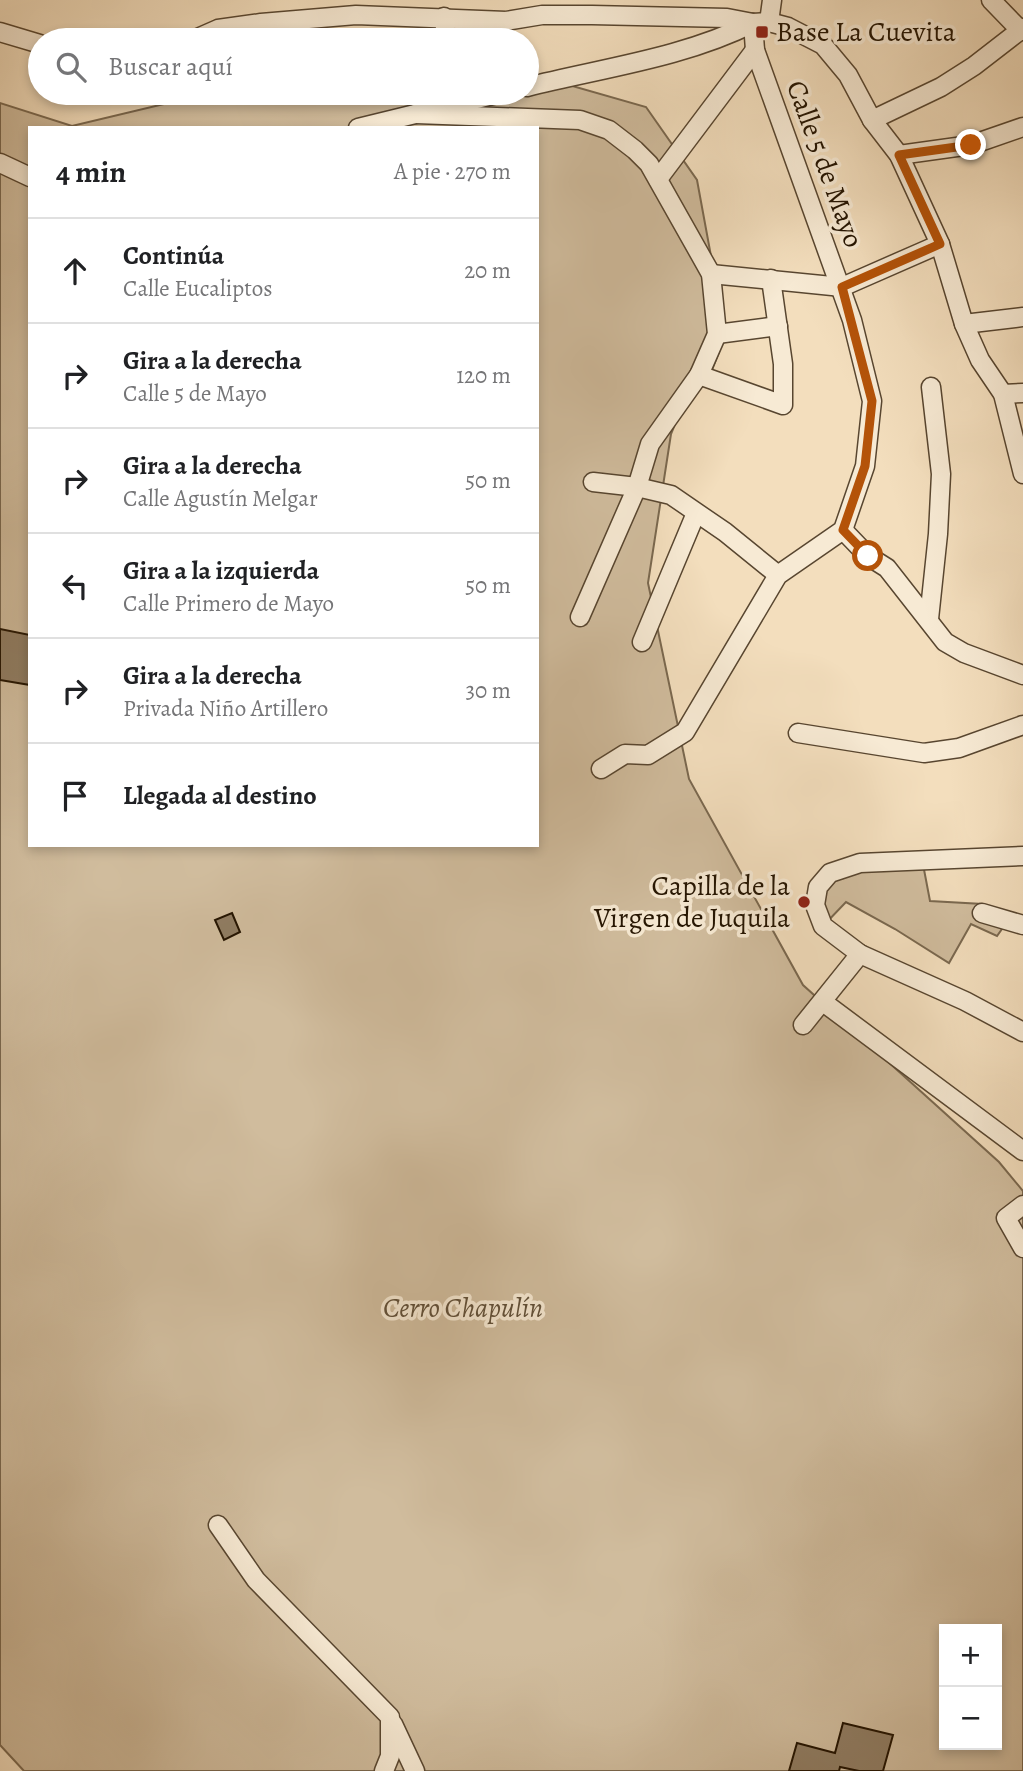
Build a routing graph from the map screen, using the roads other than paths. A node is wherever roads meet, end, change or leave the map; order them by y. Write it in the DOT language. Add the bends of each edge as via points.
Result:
graph roads {
  1 [pos="723,0"];
  2 [pos="772,0"];
  3 [pos="990,0"];
  4 [pos="444,18"];
  5 [pos="727,18"];
  6 [pos="761,22"];
  7 [pos="225,28"];
  8 [pos="445,28"];
  9 [pos="1022,29"];
  10 [pos="0,32"];
  11 [pos="28,40"];
  12 [pos="755,50"];
  13 [pos="539,84"];
  14 [pos="438,105"];
  15 [pos="416,114"];
  16 [pos="872,120"];
  17 [pos="367,126"];
  18 [pos="1023,127"];
  19 [pos="899,155"];
  20 [pos="0,163"];
  21 [pos="28,176"];
  22 [pos="657,180"];
  23 [pos="940,244"];
  24 [pos="711,274"];
  25 [pos="771,279"];
  26 [pos="842,287"];
  27 [pos="1023,317"];
  28 [pos="964,324"];
  29 [pos="778,326"];
  30 [pos="717,334"];
  31 [pos="694,381"];
  32 [pos="931,387"];
  33 [pos="1023,393"];
  34 [pos="1003,394"];
  35 [pos="1023,474"];
  36 [pos="593,482"];
  37 [pos="637,487"];
  38 [pos="696,513"];
  39 [pos="843,530"];
  40 [pos="778,575"];
  41 [pos="580,617"];
  42 [pos="929,619"];
  43 [pos="642,642"];
  44 [pos="1023,675"];
  45 [pos="1023,724"];
  46 [pos="799,733"];
  47 [pos="601,769"];
  48 [pos="1023,856"];
  49 [pos="982,914"];
  50 [pos="1023,925"];
  51 [pos="860,954"];
  52 [pos="823,1002"];
  53 [pos="803,1025"];
  54 [pos="1023,1032"];
  55 [pos="1023,1151"];
  56 [pos="1023,1205"];
  57 [pos="1023,1250"];
  58 [pos="1023,1262"];
  59 [pos="218,1525"];
  60 [pos="390,1717"];
  61 [pos="384,1771"];
  62 [pos="415,1771"];
  1 -- 5 [label="street"];
  2 -- 6 [label="street, Calle 5 de Mayo"];
  3 -- 9 [label="street"];
  4 -- 5 [label="street"];
  4 -- 7 [label="street" via="356,15"];
  4 -- 8 [label="street"];
  5 -- 6 [label="street"];
  6 -- 12 [label="street, Calle 5 de Mayo"];
  6 -- 13 [label="street" via="682,50"];
  6 -- 16 [label="street" via="788,27 823,45 848,75"];
  9 -- 16 [label="street" via="942,88"];
  10 -- 11 [label="street"];
  12 -- 22 [label="street"];
  12 -- 26 [label="street, Calle 5 de Mayo"];
  14 -- 15 [label="street"];
  15 -- 17 [label="street"];
  15 -- 22 [label="street" via="580,120 609,130 635,150"];
  16 -- 19 [label="street"];
  18 -- 19 [label="street" via="971,145"];
  19 -- 23 [label="street"];
  20 -- 21 [label="street"];
  22 -- 24 [label="street"];
  23 -- 26 [label="street"];
  23 -- 28 [label="street"];
  24 -- 25 [label="street"];
  24 -- 30 [label="street"];
  25 -- 26 [label="street"];
  25 -- 29 [label="street"];
  26 -- 39 [label="street, Calle 5 de Mayo" via="872,401 865,466"];
  27 -- 28 [label="street"];
  28 -- 34 [label="street" via="980,360"];
  29 -- 30 [label="street"];
  29 -- 31 [label="street" via="783,405"];
  30 -- 31 [label="street"];
  31 -- 37 [label="street" via="648,449"];
  32 -- 42 [label="street" via="941,474"];
  33 -- 34 [label="street"];
  34 -- 35 [label="street"];
  36 -- 37 [label="street"];
  37 -- 38 [label="street" via="671,495"];
  37 -- 41 [label="street"];
  38 -- 40 [label="street"];
  38 -- 43 [label="street"];
  39 -- 40 [label="street"];
  39 -- 42 [label="street" via="887,569"];
  40 -- 47 [label="street" via="685,732 648,755 625,754"];
  42 -- 44 [label="street" via="946,642 964,653"];
  45 -- 46 [label="street" via="959,748 925,753"];
  48 -- 51 [label="street" via="860,863 830,873 818,887 815,905 823,926"];
  49 -- 50 [label="street"];
  51 -- 52 [label="street"];
  51 -- 54 [label="street"];
  52 -- 53 [label="street"];
  52 -- 55 [label="street"];
  56 -- 57 [label="street" via="1006,1218"];
  57 -- 58 [label="street"];
  59 -- 60 [label="street" via="256,1580"];
  60 -- 61 [label="street" via="390,1756"];
  60 -- 62 [label="street"];
}
